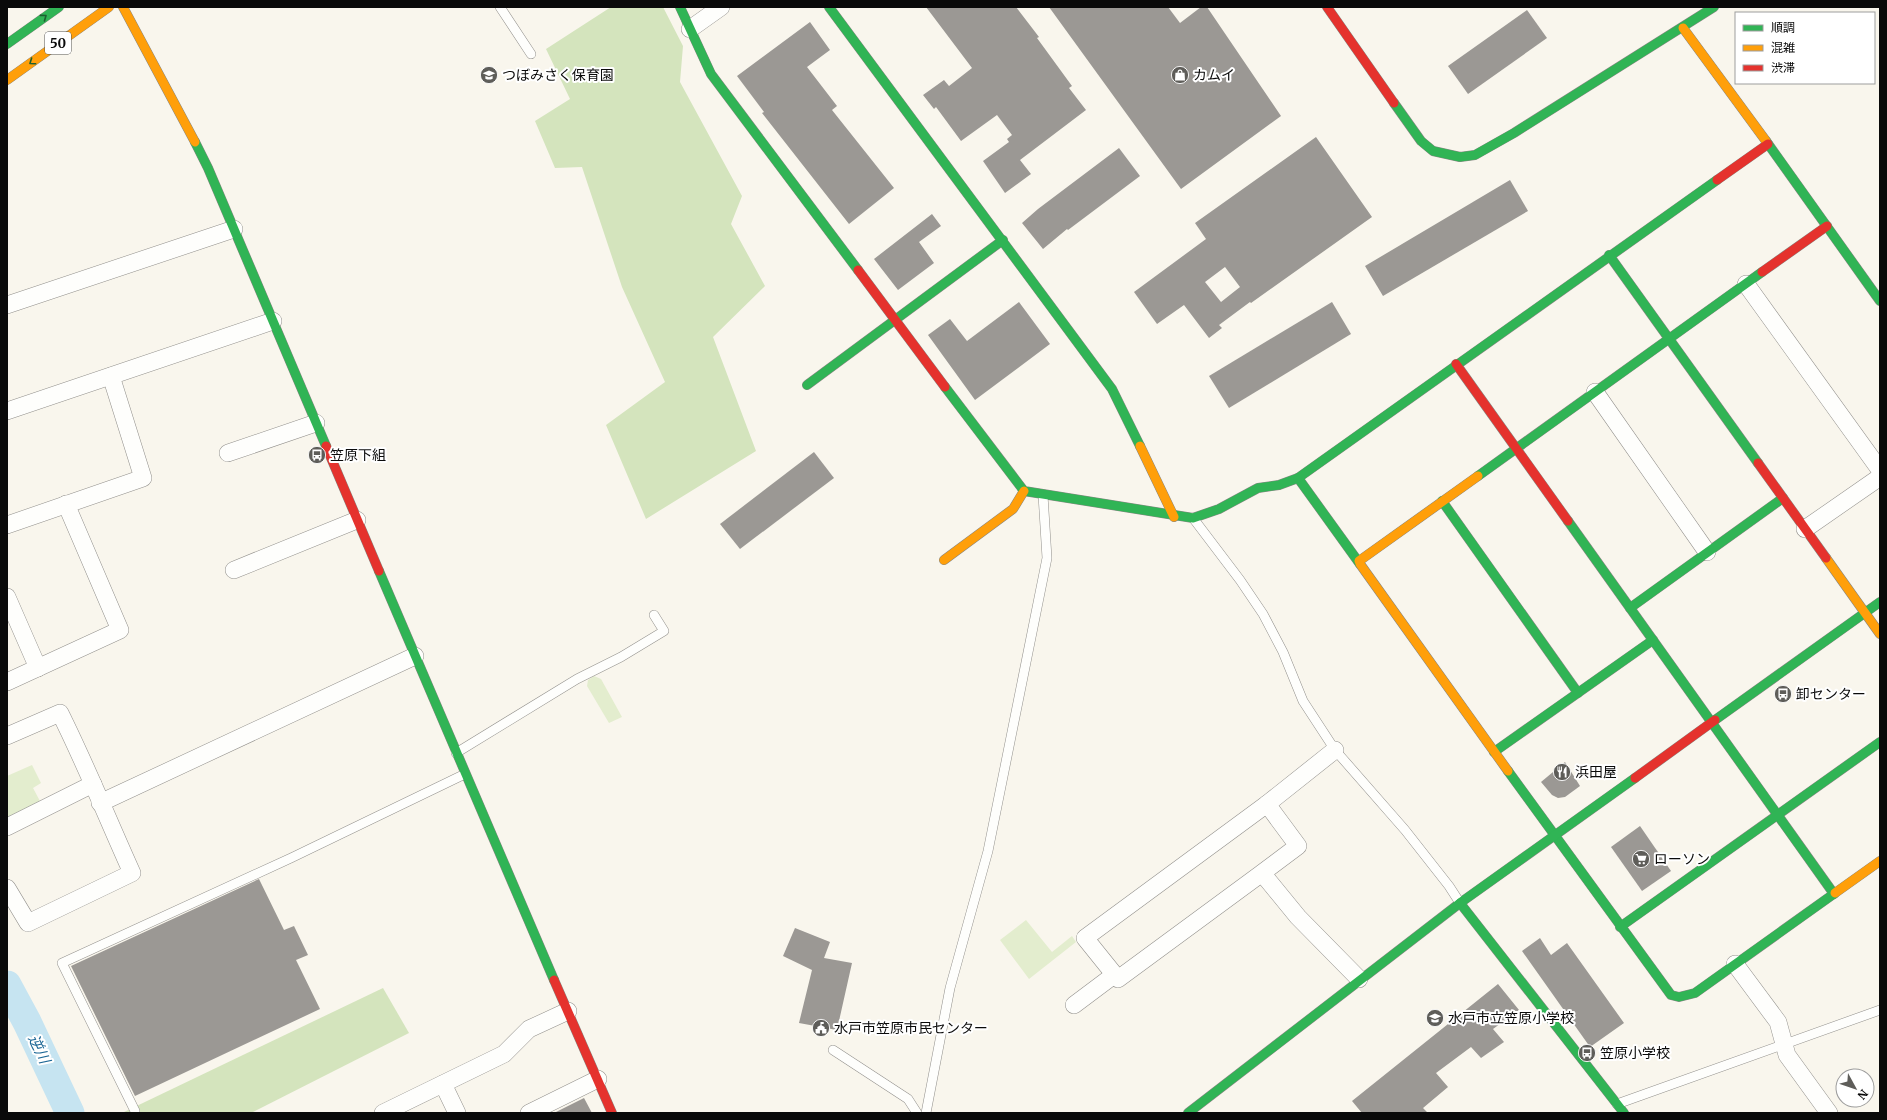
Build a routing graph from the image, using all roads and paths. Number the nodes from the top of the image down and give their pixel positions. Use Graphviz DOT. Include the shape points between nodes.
graph roads {
  1 [pos="59,7"];
  2 [pos="109,7"];
  3 [pos="123,7"];
  4 [pos="500,7"];
  5 [pos="680,7"];
  6 [pos="721,7"];
  7 [pos="829,7"];
  8 [pos="1327,7"];
  9 [pos="1714,7"];
  10 [pos="1683,28"];
  11 [pos="690,29"];
  12 [pos="7,44"];
  13 [pos="531,54"];
  14 [pos="7,80"];
  15 [pos="1768,144"];
  16 [pos="1827,226"];
  17 [pos="234,228"];
  18 [pos="1002,240"];
  19 [pos="1609,255"];
  20 [pos="1746,284"];
  21 [pos="1880,301"];
  22 [pos="7,305"];
  23 [pos="894,320"];
  24 [pos="273,321"];
  25 [pos="1669,339"];
  26 [pos="1456,364"];
  27 [pos="111,376"];
  28 [pos="807,385"];
  29 [pos="1595,392"];
  30 [pos="7,411"];
  31 [pos="316,423"];
  32 [pos="1516,448"];
  33 [pos="228,453"];
  34 [pos="1880,470"];
  35 [pos="1880,477"];
  36 [pos="1298,478"];
  37 [pos="1024,491"];
  38 [pos="1043,495"];
  39 [pos="1782,498"];
  40 [pos="1442,501"];
  41 [pos="66,504"];
  42 [pos="1174,517"];
  43 [pos="1194,518"];
  44 [pos="357,520"];
  45 [pos="7,525"];
  46 [pos="1805,529"];
  47 [pos="1707,552"];
  48 [pos="944,560"];
  49 [pos="1359,561"];
  50 [pos="234,570"];
  51 [pos="7,597"];
  52 [pos="1880,602"];
  53 [pos="1630,608"];
  54 [pos="1865,613"];
  55 [pos="654,615"];
  56 [pos="1880,634"];
  57 [pos="1653,640"];
  58 [pos="415,656"];
  59 [pos="38,668"];
  60 [pos="7,682"];
  61 [pos="1578,693"];
  62 [pos="1711,722"];
  63 [pos="7,736"];
  64 [pos="1880,742"];
  65 [pos="1335,750"];
  66 [pos="1494,752"];
  67 [pos="456,753"];
  68 [pos="465,774"];
  69 [pos="93,784"];
  70 [pos="100,803"];
  71 [pos="1267,804"];
  72 [pos="1778,816"];
  73 [pos="7,826"];
  74 [pos="1554,834"];
  75 [pos="1880,861"];
  76 [pos="1262,873"];
  77 [pos="7,888"];
  78 [pos="1834,894"];
  79 [pos="1460,903"];
  80 [pos="1620,928"];
  81 [pos="1735,964"];
  82 [pos="1114,975"];
  83 [pos="1359,979"];
  84 [pos="1074,1005"];
  85 [pos="568,1011"];
  86 [pos="1879,1013"];
  87 [pos="1785,1043"];
  88 [pos="833,1050"];
  89 [pos="598,1079"];
  90 [pos="443,1084"];
  91 [pos="1617,1104"];
  92 [pos="135,1111"];
  93 [pos="383,1113"];
  94 [pos="457,1113"];
  95 [pos="529,1113"];
  96 [pos="612,1113"];
  97 [pos="917,1113"];
  98 [pos="926,1113"];
  99 [pos="1188,1113"];
  100 [pos="1624,1113"];
  101 [pos="1829,1113"];
  12 -- 1 [label="street, 50, one-way"];
  2 -- 14 [label="street, 50, one-way"];
  3 -- 17 [label="street" via="179,109"];
  4 -- 13 [label="lane"];
  5 -- 11 [label="street"];
  6 -- 11 [label="street"];
  7 -- 18 [label="street"];
  8 -- 10 [label="street" via="1421,141 1433,151 1460,157 1475,155 1514,133"];
  9 -- 10 [label="street"];
  10 -- 15 [label="street"];
  11 -- 23 [label="street" via="711,74"];
  15 -- 16 [label="street"];
  15 -- 19 [label="street"];
  16 -- 20 [label="street"];
  16 -- 21 [label="street"];
  17 -- 22 [label="street"];
  17 -- 24 [label="street"];
  18 -- 23 [label="street"];
  18 -- 42 [label="street" via="1112,389"];
  19 -- 25 [label="street"];
  19 -- 26 [label="street"];
  20 -- 25 [label="street"];
  20 -- 34 [label="street"];
  23 -- 28 [label="street"];
  23 -- 37 [label="street"];
  24 -- 27 [label="street"];
  24 -- 31 [label="street"];
  25 -- 29 [label="street"];
  25 -- 39 [label="street"];
  26 -- 32 [label="street"];
  26 -- 36 [label="street"];
  27 -- 30 [label="street"];
  27 -- 41 [label="street" via="143,478"];
  29 -- 32 [label="street"];
  29 -- 47 [label="street"];
  31 -- 33 [label="street"];
  31 -- 44 [label="street"];
  32 -- 40 [label="street"];
  32 -- 53 [label="street"];
  35 -- 46 [label="street"];
  36 -- 43 [label="street" via="1279,485 1258,488 1205,516"];
  36 -- 49 [label="street"];
  37 -- 38 [label="street"];
  37 -- 48 [label="street" via="1013,509"];
  38 -- 42 [label="street"];
  38 -- 98 [label="lane" via="1047,558 988,851 950,988"];
  39 -- 46 [label="street"];
  39 -- 47 [label="street"];
  40 -- 49 [label="street"];
  40 -- 61 [label="street"];
  41 -- 45 [label="street"];
  41 -- 59 [label="street" via="120,630"];
  42 -- 43 [label="street"];
  43 -- 65 [label="lane" via="1263,614 1283,652 1303,701"];
  44 -- 50 [label="street"];
  44 -- 58 [label="street"];
  46 -- 54 [label="street"];
  47 -- 53 [label="street"];
  49 -- 66 [label="street"];
  51 -- 59 [label="street"];
  52 -- 54 [label="street"];
  53 -- 57 [label="street"];
  54 -- 56 [label="street"];
  54 -- 62 [label="street"];
  55 -- 67 [label="lane" via="664,631 577,679"];
  57 -- 61 [label="street"];
  57 -- 62 [label="street"];
  58 -- 67 [label="street"];
  58 -- 70 [label="street"];
  59 -- 60 [label="street"];
  61 -- 66 [label="street"];
  62 -- 72 [label="street"];
  62 -- 74 [label="street"];
  63 -- 69 [label="street" via="60,713"];
  64 -- 72 [label="street"];
  65 -- 71 [label="street"];
  65 -- 79 [label="lane" via="1405,830"];
  66 -- 74 [label="street"];
  67 -- 68 [label="street"];
  68 -- 85 [label="street"];
  68 -- 92 [label="lane" via="291,858 62,963"];
  69 -- 70 [label="street"];
  69 -- 73 [label="street"];
  70 -- 77 [label="street" via="132,873 28,923"];
  71 -- 76 [label="street" via="1298,846"];
  71 -- 82 [label="street" via="1085,938"];
  72 -- 78 [label="street"];
  72 -- 80 [label="street"];
  74 -- 79 [label="street"];
  74 -- 80 [label="street"];
  75 -- 78 [label="street"];
  76 -- 82 [label="street" via="1118,979"];
  76 -- 83 [label="street" via="1298,917"];
  78 -- 81 [label="street"];
  79 -- 83 [label="street"];
  79 -- 91 [label="street"];
  80 -- 81 [label="street" via="1671,995 1678,997 1695,993"];
  81 -- 87 [label="street" via="1778,1022"];
  82 -- 84 [label="street"];
  83 -- 99 [label="street"];
  85 -- 89 [label="street"];
  85 -- 90 [label="street" via="529,1029 504,1054"];
  86 -- 87 [label="lane"];
  87 -- 91 [label="lane"];
  87 -- 101 [label="street" via="1787,1055"];
  88 -- 97 [label="lane" via="908,1099"];
  89 -- 95 [label="street"];
  89 -- 96 [label="street"];
  90 -- 93 [label="street"];
  90 -- 94 [label="street"];
  91 -- 100 [label="street"];
}
